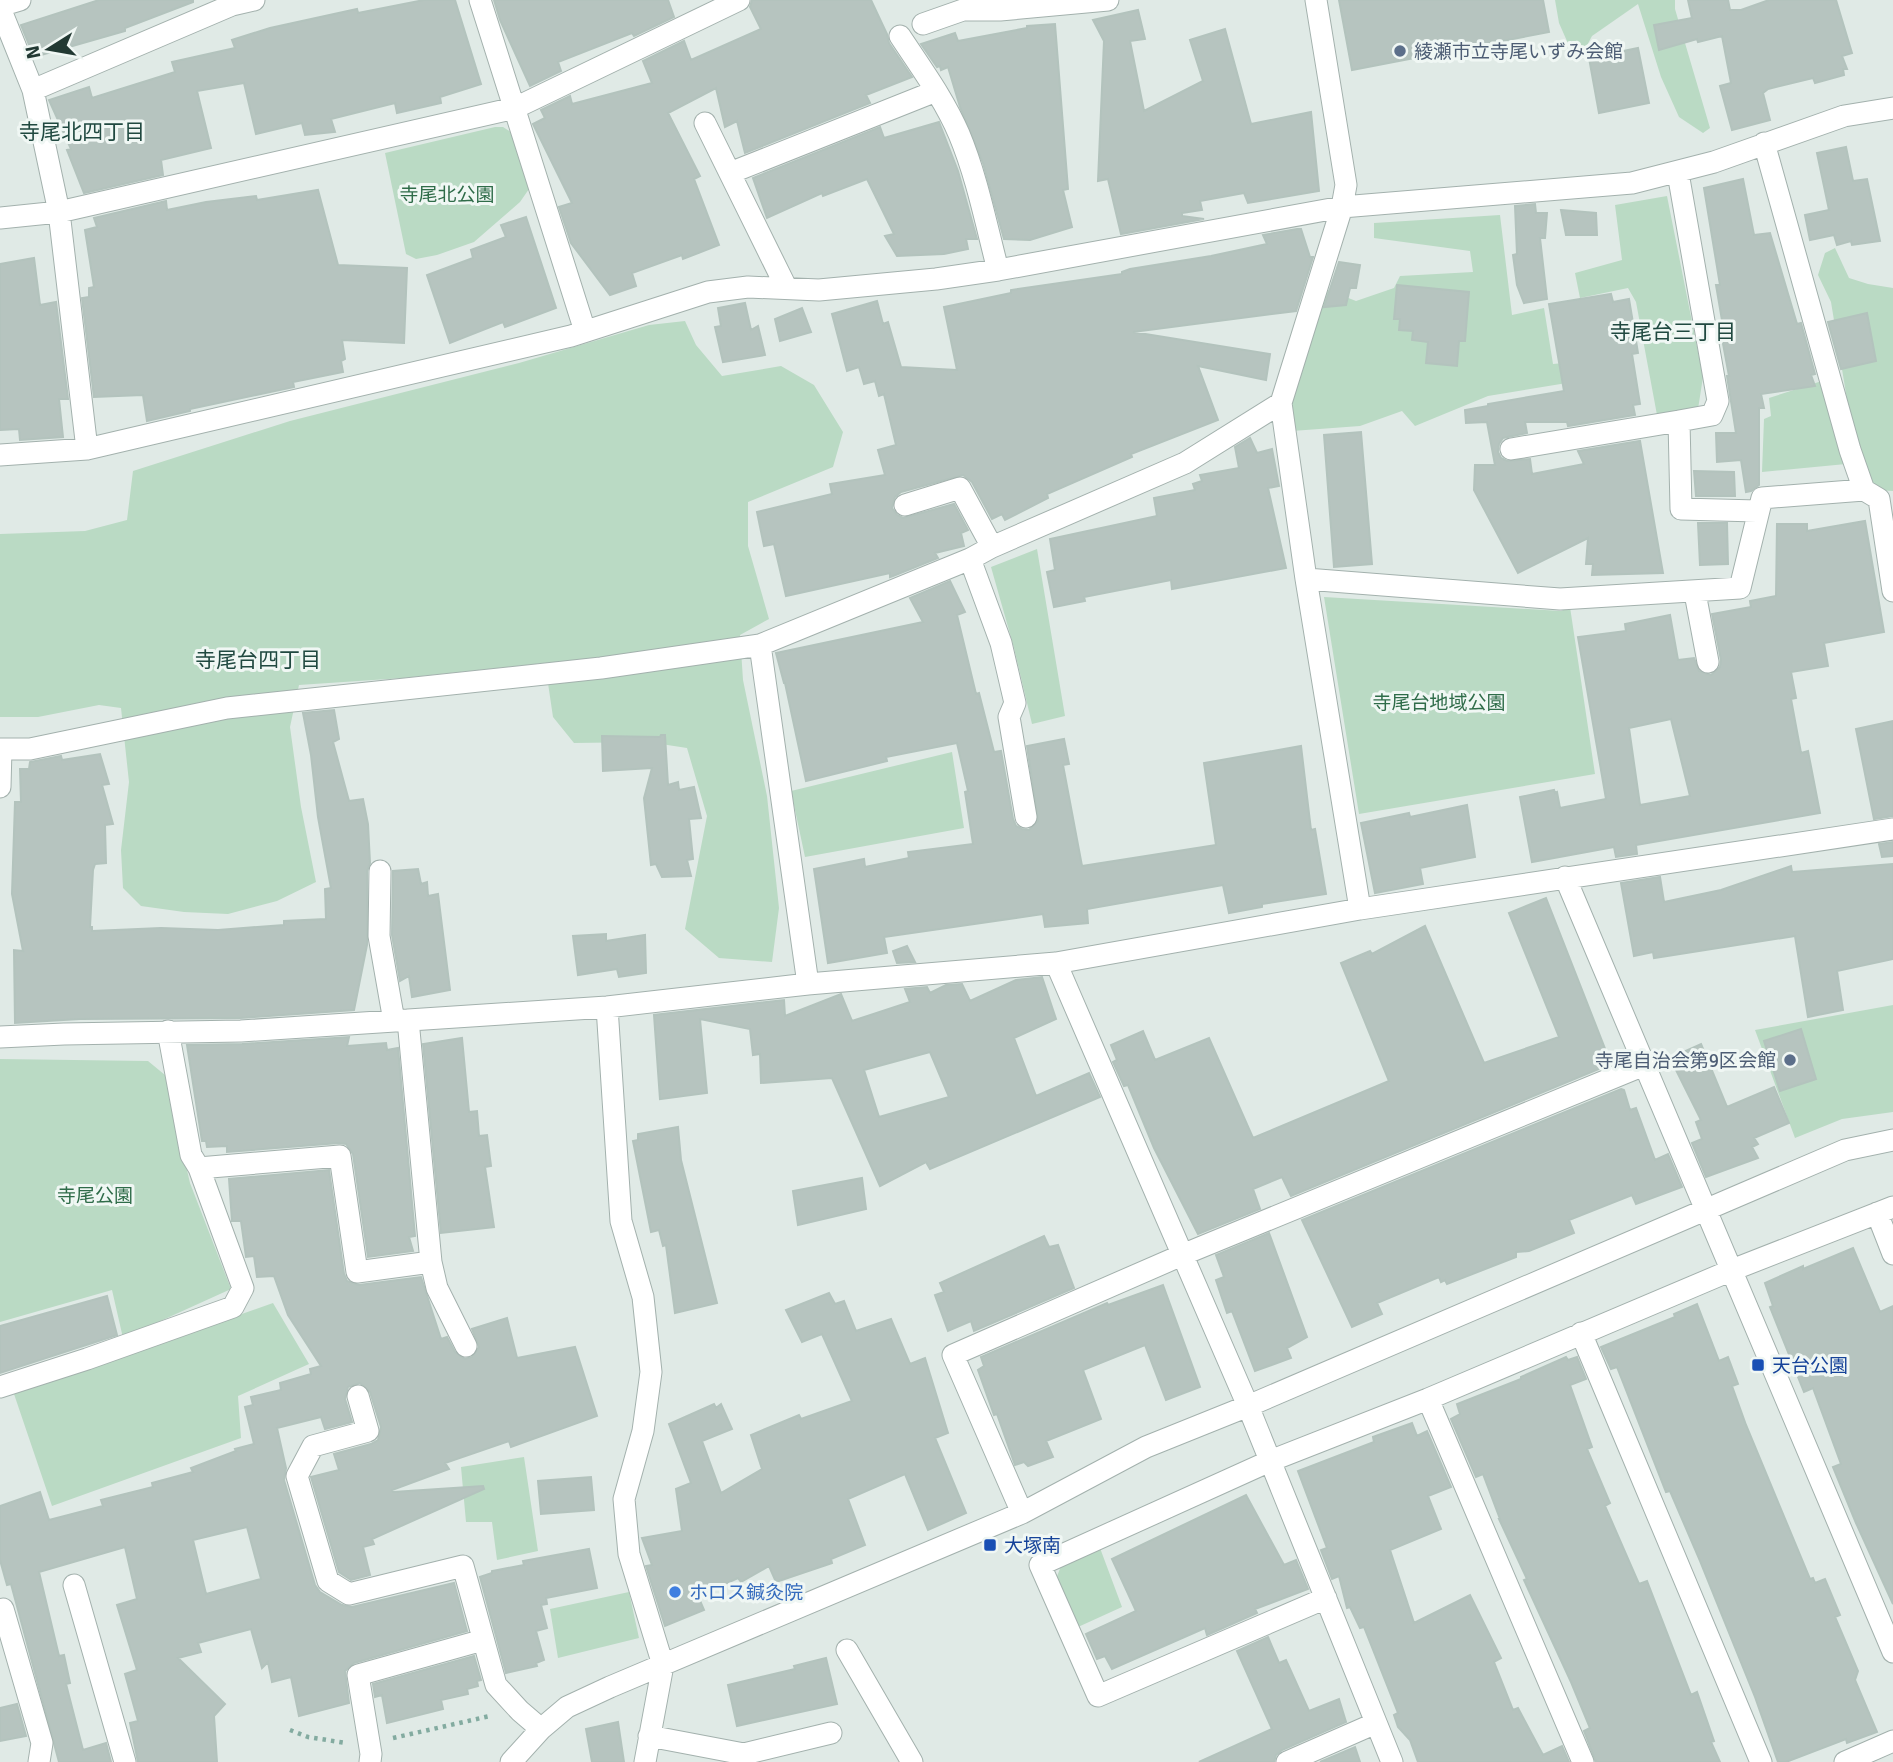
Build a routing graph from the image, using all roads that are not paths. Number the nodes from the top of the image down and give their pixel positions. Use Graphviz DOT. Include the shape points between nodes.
graph roads {
  1 [pos="20,0"];
  2 [pos="254,0"];
  3 [pos="480,0"];
  4 [pos="739,0"];
  5 [pos="1108,0"];
  6 [pos="1316,0"];
  7 [pos="961,5"];
  8 [pos="0,7"];
  9 [pos="923,24"];
  10 [pos="900,36"];
  11 [pos="33,90"];
  12 [pos="936,91"];
  13 [pos="515,108"];
  14 [pos="1893,108"];
  15 [pos="705,123"];
  16 [pos="1765,143"];
  17 [pos="730,173"];
  18 [pos="1678,173"];
  19 [pos="1342,207"];
  20 [pos="59,212"];
  21 [pos="0,218"];
  22 [pos="998,270"];
  23 [pos="786,287"];
  24 [pos="585,331"];
  25 [pos="1281,403"];
  26 [pos="1679,421"];
  27 [pos="87,449"];
  28 [pos="1511,449"];
  29 [pos="0,455"];
  30 [pos="1864,490"];
  31 [pos="905,505"];
  32 [pos="1757,512"];
  33 [pos="992,547"];
  34 [pos="970,559"];
  35 [pos="1307,579"];
  36 [pos="1893,591"];
  37 [pos="1695,593"];
  38 [pos="760,645"];
  39 [pos="1708,662"];
  40 [pos="0,749"];
  41 [pos="0,787"];
  42 [pos="1026,817"];
  43 [pos="1893,829"];
  44 [pos="380,871"];
  45 [pos="1565,877"];
  46 [pos="1360,909"];
  47 [pos="1056,963"];
  48 [pos="808,984"];
  49 [pos="607,1007"];
  50 [pos="401,1020"];
  51 [pos="168,1031"];
  52 [pos="0,1037"];
  53 [pos="1644,1065"];
  54 [pos="1893,1140"];
  55 [pos="200,1168"];
  56 [pos="1707,1210"];
  57 [pos="1885,1210"];
  58 [pos="1893,1254"];
  59 [pos="1182,1255"];
  60 [pos="431,1262"];
  61 [pos="1732,1269"];
  62 [pos="1581,1333"];
  63 [pos="466,1346"];
  64 [pos="0,1387"];
  65 [pos="358,1396"];
  66 [pos="1428,1399"];
  67 [pos="1248,1406"];
  68 [pos="1270,1461"];
  69 [pos="1022,1513"];
  70 [pos="74,1585"];
  71 [pos="1326,1598"];
  72 [pos="3,1609"];
  73 [pos="483,1640"];
  74 [pos="847,1650"];
  75 [pos="1893,1652"];
  76 [pos="663,1665"];
  77 [pos="1376,1723"];
  78 [pos="541,1728"];
  79 [pos="831,1733"];
  80 [pos="649,1736"];
  81 [pos="1893,1741"];
  82 [pos="369,1753"];
  83 [pos="39,1762"];
  84 [pos="125,1762"];
  85 [pos="511,1762"];
  86 [pos="645,1762"];
  87 [pos="912,1762"];
  88 [pos="1287,1762"];
  89 [pos="1392,1762"];
  90 [pos="1583,1762"];
  91 [pos="1761,1762"];
  92 [pos="1845,1762"];
  1 -- 8 [label="street"];
  2 -- 11 [label="street" via="232,5"];
  3 -- 13 [label="street"];
  4 -- 13 [label="street"];
  5 -- 7 [label="street" via="1000,10"];
  6 -- 19 [label="street" via="1346,186"];
  7 -- 9 [label="street"];
  8 -- 11 [label="street"];
  10 -- 12 [label="street"];
  11 -- 20 [label="street"];
  12 -- 17 [label="street"];
  12 -- 22 [label="street" via="974,172"];
  13 -- 20 [label="street"];
  13 -- 24 [label="street"];
  14 -- 16 [label="street" via="1844,116"];
  15 -- 17 [label="street"];
  16 -- 18 [label="street"];
  16 -- 30 [label="street"];
  17 -- 23 [label="street"];
  18 -- 19 [label="street" via="1632,183"];
  18 -- 26 [label="street" via="1718,401 1712,415"];
  19 -- 22 [label="street"];
  19 -- 25 [label="street"];
  20 -- 21 [label="street"];
  20 -- 27 [label="street"];
  22 -- 23 [label="street" via="837,289"];
  23 -- 24 [label="street" via="708,292"];
  24 -- 27 [label="street"];
  25 -- 33 [label="street" via="1185,463"];
  25 -- 35 [label="street"];
  26 -- 28 [label="street"];
  26 -- 32 [label="street" via="1681,509"];
  27 -- 29 [label="street"];
  30 -- 32 [label="street" via="1762,498"];
  30 -- 36 [label="street" via="1879,499"];
  31 -- 33 [label="street" via="960,488"];
  32 -- 37 [label="street" via="1741,589"];
  33 -- 34 [label="street"];
  34 -- 38 [label="street"];
  34 -- 42 [label="street" via="1001,643 1015,704 1009,717"];
  35 -- 37 [label="street" via="1560,599"];
  35 -- 46 [label="street"];
  37 -- 39 [label="street"];
  38 -- 40 [label="street" via="601,668 227,708 30,749"];
  38 -- 48 [label="street"];
  40 -- 41 [label="street"];
  43 -- 45 [label="street"];
  44 -- 50 [label="street" via="379,936"];
  45 -- 46 [label="street"];
  45 -- 53 [label="street"];
  46 -- 47 [label="street"];
  47 -- 48 [label="street"];
  47 -- 59 [label="street"];
  48 -- 49 [label="street"];
  49 -- 50 [label="street"];
  49 -- 76 [label="street" via="621,1221 643,1297 651,1372 643,1431 624,1499 629,1554"];
  50 -- 51 [label="street"];
  50 -- 60 [label="street"];
  51 -- 52 [label="street"];
  51 -- 55 [label="street" via="191,1155"];
  53 -- 56 [label="street"];
  53 -- 59 [label="street"];
  54 -- 56 [label="street" via="1845,1150"];
  55 -- 60 [label="street" via="340,1156 357,1272"];
  55 -- 64 [label="street" via="243,1288 233,1307"];
  56 -- 61 [label="street"];
  56 -- 67 [label="street"];
  57 -- 58 [label="street"];
  57 -- 61 [label="street"];
  59 -- 67 [label="street"];
  59 -- 69 [label="street" via="953,1355"];
  60 -- 63 [label="street" via="437,1288"];
  61 -- 62 [label="street"];
  61 -- 75 [label="street"];
  62 -- 66 [label="street"];
  62 -- 91 [label="street"];
  65 -- 73 [label="street" via="368,1431 313,1446 297,1476 328,1581 349,1594 463,1566"];
  66 -- 68 [label="street"];
  66 -- 90 [label="street"];
  67 -- 68 [label="street"];
  67 -- 69 [label="street" via="1146,1447"];
  68 -- 71 [label="street"];
  68 -- 71 [label="street" via="1040,1565 1098,1696"];
  69 -- 76 [label="street"];
  70 -- 84 [label="street"];
  71 -- 77 [label="street"];
  72 -- 83 [label="street" via="42,1743"];
  73 -- 78 [label="street" via="496,1685"];
  73 -- 82 [label="street" via="358,1675"];
  74 -- 87 [label="street"];
  76 -- 78 [label="street" via="568,1707"];
  76 -- 80 [label="street"];
  77 -- 88 [label="street"];
  77 -- 89 [label="street"];
  78 -- 85 [label="street"];
  79 -- 80 [label="street" via="744,1754"];
  80 -- 86 [label="street"];
  81 -- 92 [label="street"];
}
